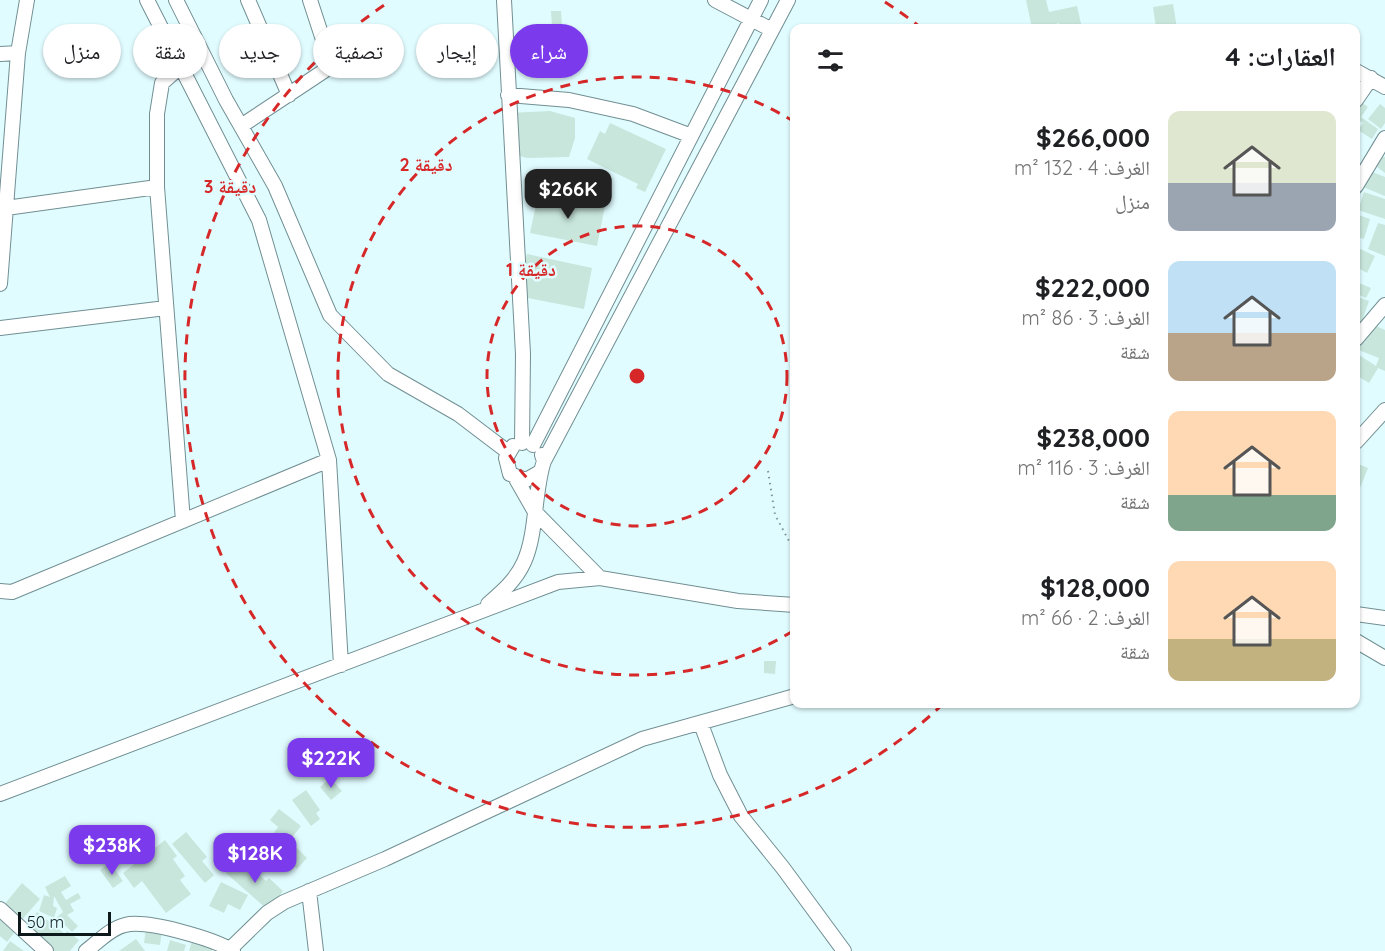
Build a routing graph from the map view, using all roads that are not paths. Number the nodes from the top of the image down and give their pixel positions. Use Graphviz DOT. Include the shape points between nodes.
graph roads {
  1 [pos="27,0"];
  2 [pos="147,0"];
  3 [pos="176,0"];
  4 [pos="248,0"];
  5 [pos="310,0"];
  6 [pos="504,0"];
  7 [pos="715,0"];
  8 [pos="761,0"];
  9 [pos="788,0"];
  10 [pos="751,19"];
  11 [pos="159,24"];
  12 [pos="772,30"];
  13 [pos="18,53"];
  14 [pos="0,54"];
  15 [pos="1360,73"];
  16 [pos="168,78"];
  17 [pos="186,78"];
  18 [pos="1371,78"];
  19 [pos="1385,87"];
  20 [pos="1360,94"];
  21 [pos="289,95"];
  22 [pos="508,95"];
  23 [pos="241,126"];
  24 [pos="689,135"];
  25 [pos="1385,138"];
  26 [pos="1360,179"];
  27 [pos="157,187"];
  28 [pos="6,208"];
  29 [pos="0,284"];
  30 [pos="1385,305"];
  31 [pos="166,308"];
  32 [pos="0,328"];
  33 [pos="1360,334"];
  34 [pos="1385,410"];
  35 [pos="1360,438"];
  36 [pos="527,444"];
  37 [pos="508,452"];
  38 [pos="329,460"];
  39 [pos="542,466"];
  40 [pos="515,477"];
  41 [pos="535,512"];
  42 [pos="183,521"];
  43 [pos="600,578"];
  44 [pos="0,591"];
  45 [pos="790,605"];
  46 [pos="482,610"];
  47 [pos="1360,615"];
  48 [pos="1385,618"];
  49 [pos="1360,643"];
  50 [pos="1385,658"];
  51 [pos="341,665"];
  52 [pos="790,697"];
  53 [pos="701,724"];
  54 [pos="0,794"];
  55 [pos="309,891"];
  56 [pos="0,909"];
  57 [pos="230,950"];
  58 [pos="46,951"];
  59 [pos="87,951"];
  60 [pos="316,951"];
  61 [pos="844,951"];
  1 -- 13 [label="street"];
  2 -- 11 [label="street"];
  3 -- 23 [label="street"];
  4 -- 21 [label="street"];
  5 -- 21 [label="street" via="328,55 324,71"];
  6 -- 22 [label="street"];
  7 -- 10 [label="street"];
  8 -- 10 [label="street"];
  9 -- 12 [label="street"];
  10 -- 12 [label="street"];
  10 -- 24 [label="street"];
  12 -- 39 [label="street"];
  13 -- 14 [label="street"];
  13 -- 28 [label="street"];
  15 -- 18 [label="street"];
  16 -- 27 [label="street" via="162,83 157,114"];
  17 -- 38 [label="street" via="259,220"];
  18 -- 19 [label="street"];
  18 -- 20 [label="street"];
  21 -- 23 [label="street"];
  22 -- 24 [label="street" via="569,100 633,114"];
  22 -- 36 [label="street"];
  23 -- 37 [label="street" via="275,186 330,315 388,374 459,414"];
  24 -- 36 [label="street"];
  25 -- 26 [label="street"];
  27 -- 28 [label="street"];
  27 -- 31 [label="street"];
  28 -- 29 [label="street"];
  30 -- 33 [label="street"];
  31 -- 32 [label="street"];
  31 -- 42 [label="street"];
  34 -- 35 [label="street"];
  36 -- 37 [label="street"];
  36 -- 39 [label="street"];
  37 -- 40 [label="street" via="507,469"];
  38 -- 42 [label="street"];
  38 -- 51 [label="street"];
  39 -- 40 [label="street" via="531,479"];
  39 -- 41 [label="street"];
  40 -- 41 [label="street"];
  41 -- 43 [label="street"];
  41 -- 46 [label="street" via="525,561 511,583"];
  42 -- 44 [label="street" via="12,592"];
  43 -- 45 [label="street" via="738,602"];
  43 -- 46 [label="street" via="558,582"];
  46 -- 51 [label="street"];
  47 -- 48 [label="street"];
  49 -- 50 [label="street"];
  51 -- 54 [label="street"];
  52 -- 53 [label="street"];
  53 -- 55 [label="street" via="642,739"];
  53 -- 61 [label="street" via="741,816"];
  55 -- 57 [label="street" via="267,913"];
  55 -- 60 [label="street"];
  56 -- 58 [label="street"];
  57 -- 59 [label="street" via="153,924 137,923 115,928"];
}
